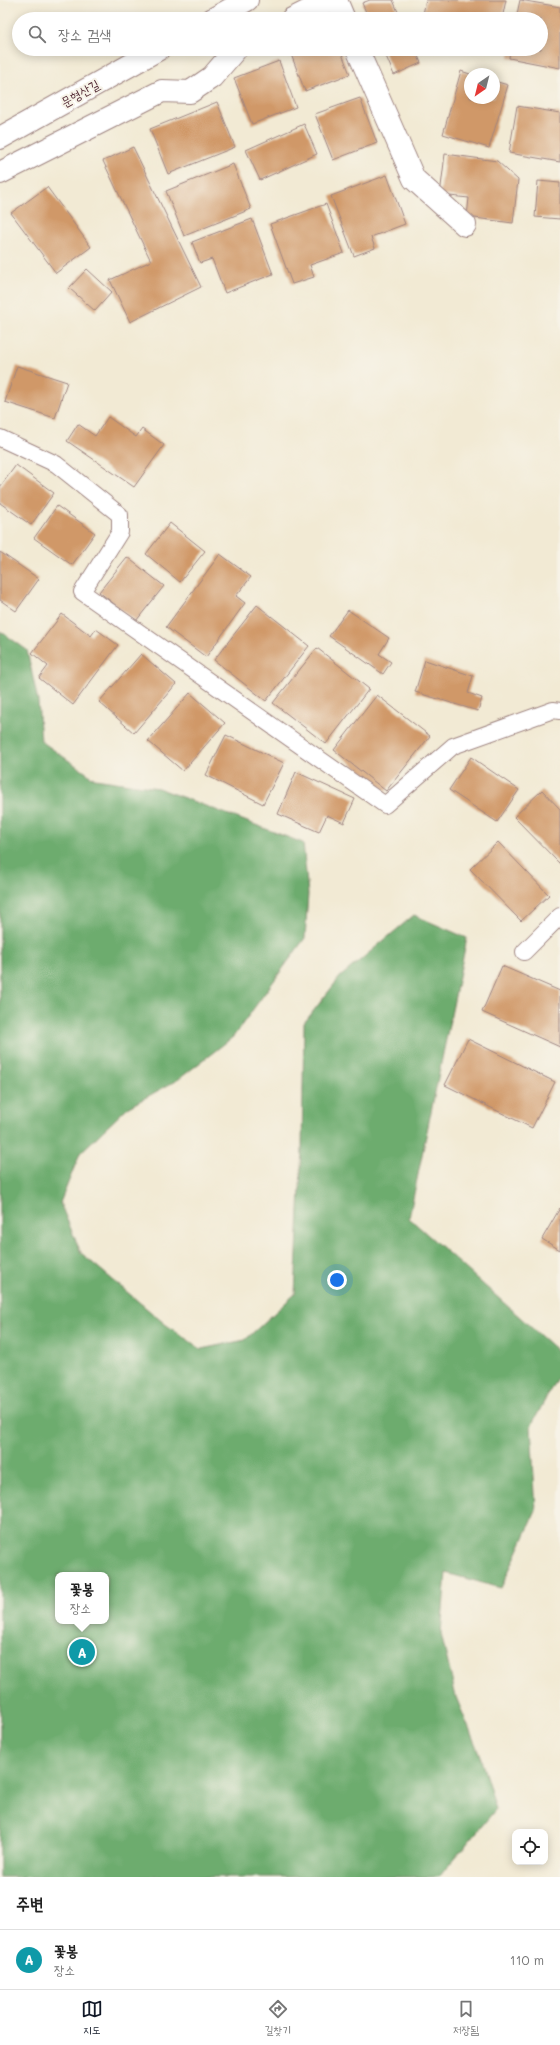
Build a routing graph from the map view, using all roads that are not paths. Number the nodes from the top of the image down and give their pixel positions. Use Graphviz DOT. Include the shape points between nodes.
graph roads {
  1 [pos="247,0"];
  2 [pos="330,0"];
  3 [pos="336,0"];
  4 [pos="226,12"];
  5 [pos="306,12"];
  6 [pos="341,12"];
  7 [pos="146,56"];
  8 [pos="230,56"];
  9 [pos="360,56"];
  10 [pos="0,138"];
  11 [pos="0,173"];
  12 [pos="465,225"];
  13 [pos="0,438"];
  14 [pos="560,710"];
  15 [pos="560,916"];
  16 [pos="524,952"];
  1 -- 4 [label="street"];
  2 -- 5 [label="street"];
  3 -- 6 [label="street"];
  7 -- 10 [label="street, 문형산길"];
  8 -- 11 [label="street" via="212,78 190,92 162,91"];
  9 -- 12 [label="street" via="414,179"];
  13 -- 14 [label="lane" via="56,464 120,515 120,532 82,592 385,805 453,746 553,710"];
  15 -- 16 [label="lane"];
}
